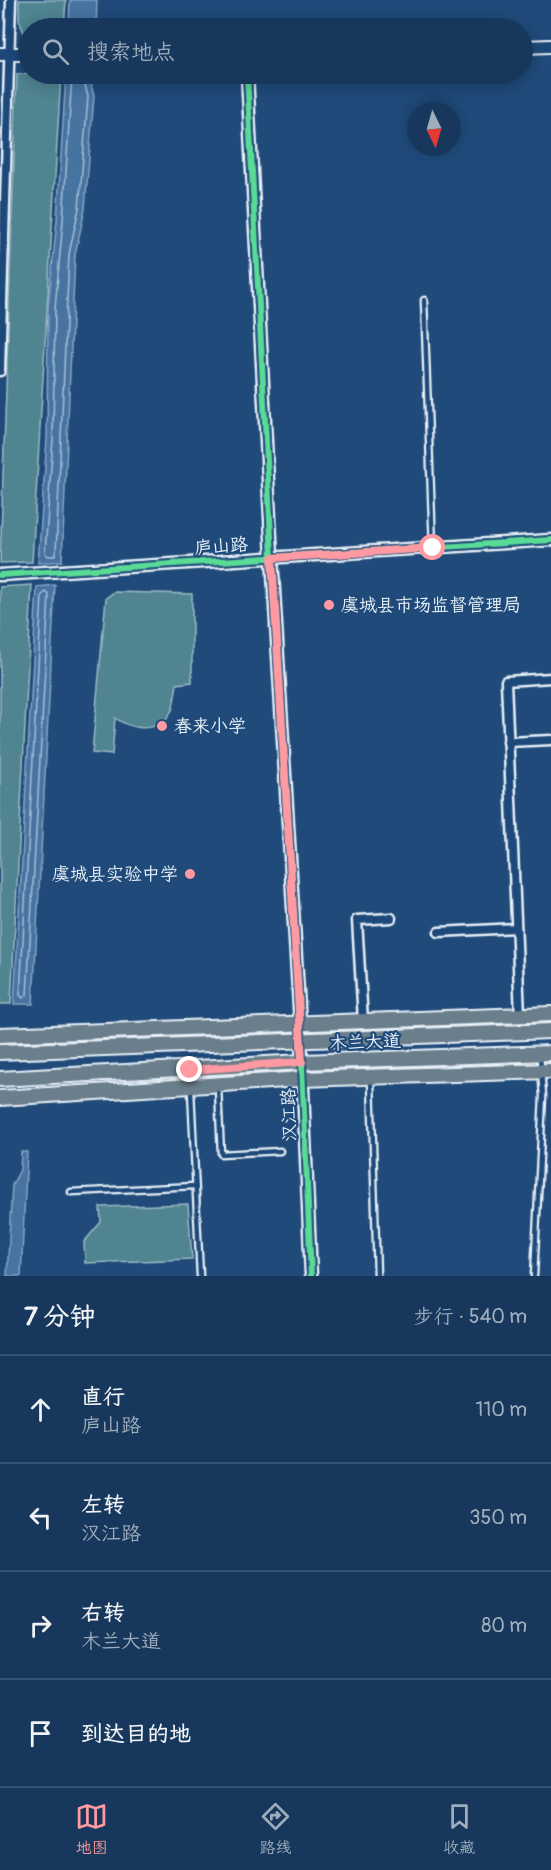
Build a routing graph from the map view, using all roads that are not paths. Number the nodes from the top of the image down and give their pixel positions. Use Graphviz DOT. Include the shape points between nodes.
graph roads {
  1 [pos="11,0"];
  2 [pos="551,46"];
  3 [pos="533,47"];
  4 [pos="5,54"];
  5 [pos="248,84"];
  6 [pos="2,248"];
  7 [pos="424,300"];
  8 [pos="0,371"];
  9 [pos="551,540"];
  10 [pos="433,548"];
  11 [pos="272,558"];
  12 [pos="0,575"];
  13 [pos="551,678"];
  14 [pos="551,740"];
  15 [pos="508,742"];
  16 [pos="391,918"];
  17 [pos="516,928"];
  18 [pos="438,932"];
  19 [pos="551,1014"];
  20 [pos="520,1015"];
  21 [pos="363,1021"];
  22 [pos="299,1023"];
  23 [pos="551,1031"];
  24 [pos="0,1035"];
  25 [pos="300,1041"];
  26 [pos="0,1052"];
  27 [pos="546,1054"];
  28 [pos="302,1062"];
  29 [pos="190,1070"];
  30 [pos="546,1072"];
  31 [pos="371,1077"];
  32 [pos="0,1079"];
  33 [pos="302,1079"];
  34 [pos="218,1085"];
  35 [pos="191,1087"];
  36 [pos="0,1098"];
  37 [pos="280,1151"];
  38 [pos="195,1186"];
  39 [pos="71,1192"];
  40 [pos="200,1276"];
  41 [pos="311,1276"];
  42 [pos="377,1276"];
  43 [pos="534,1276"];
  1 -- 4 [label="street"];
  2 -- 3 [label="main road"];
  4 -- 6 [label="street"];
  5 -- 11 [label="street, 汉江路"];
  6 -- 8 [label="street"];
  7 -- 10 [label="lane"];
  9 -- 10 [label="street, 庐山路"];
  10 -- 11 [label="street, 庐山路"];
  11 -- 12 [label="street, 庐山路"];
  11 -- 22 [label="street, 汉江路"];
  13 -- 15 [label="street" via="506,681"];
  14 -- 15 [label="street"];
  15 -- 17 [label="street"];
  16 -- 21 [label="street" via="357,920"];
  17 -- 18 [label="street"];
  17 -- 20 [label="street"];
  19 -- 20 [label="main road"];
  20 -- 21 [label="main road"];
  21 -- 22 [label="main road"];
  22 -- 24 [label="main road"];
  22 -- 25 [label="street, 汉江路"];
  23 -- 25 [label="main road, 木兰大道"];
  25 -- 26 [label="main road, 木兰大道"];
  25 -- 28 [label="street, 汉江路"];
  27 -- 28 [label="main road, 木兰大道"];
  27 -- 30 [label="lane"];
  28 -- 29 [label="main road, 木兰大道"];
  28 -- 33 [label="street, 汉江路"];
  29 -- 32 [label="main road, 木兰大道"];
  29 -- 35 [label="lane"];
  30 -- 31 [label="main road"];
  30 -- 43 [label="lane"];
  31 -- 33 [label="main road"];
  31 -- 42 [label="lane"];
  33 -- 34 [label="main road"];
  33 -- 41 [label="street, 汉江路"];
  34 -- 35 [label="main road"];
  34 -- 37 [label="lane" via="221,1154"];
  35 -- 36 [label="main road"];
  35 -- 38 [label="lane"];
  38 -- 39 [label="lane"];
  38 -- 40 [label="lane"];
}
